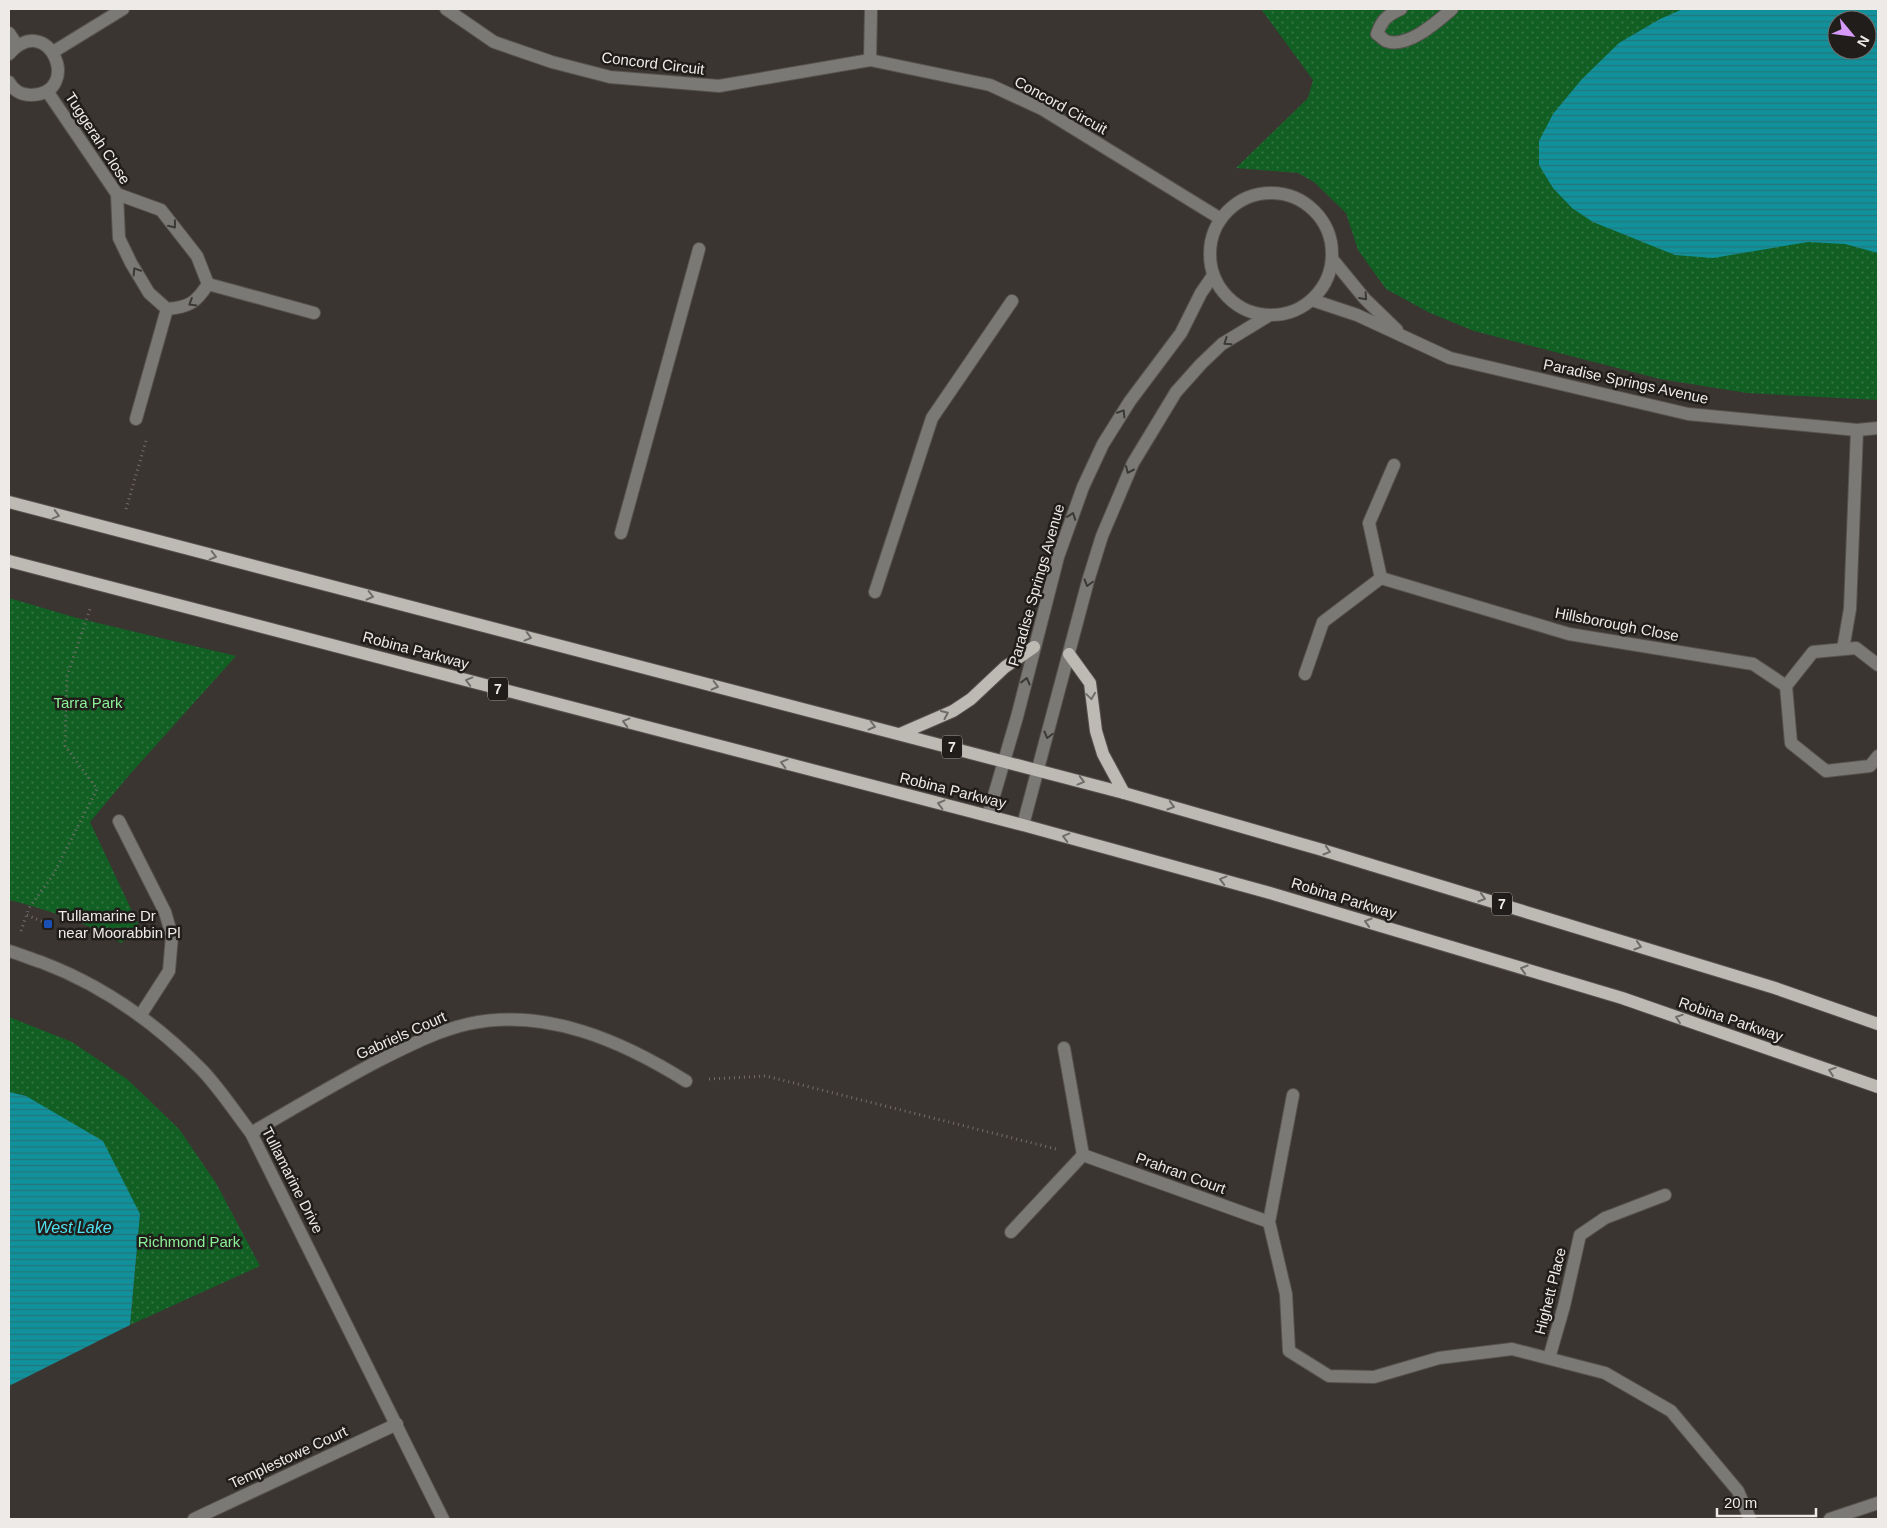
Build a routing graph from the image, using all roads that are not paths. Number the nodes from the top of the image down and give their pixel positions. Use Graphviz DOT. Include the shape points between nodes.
graph roads {
  1 [pos="123,9"];
  2 [pos="446,9"];
  3 [pos="871,9"];
  4 [pos="1401,9"];
  5 [pos="1452,9"];
  6 [pos="9,33"];
  7 [pos="13,50"];
  8 [pos="53,52"];
  9 [pos="870,60"];
  10 [pos="9,85"];
  11 [pos="47,91"];
  12 [pos="117,194"];
  13 [pos="1220,219"];
  14 [pos="699,249"];
  15 [pos="1333,260"];
  16 [pos="1212,277"];
  17 [pos="208,284"];
  18 [pos="1312,300"];
  19 [pos="1012,301"];
  20 [pos="167,309"];
  21 [pos="314,313"];
  22 [pos="1268,316"];
  23 [pos="1403,336"];
  24 [pos="136,419"];
  25 [pos="1878,428"];
  26 [pos="1857,430"];
  27 [pos="1394,465"];
  28 [pos="9,502"];
  29 [pos="621,533"];
  30 [pos="9,561"];
  31 [pos="1381,578"];
  32 [pos="875,592"];
  33 [pos="1034,647"];
  34 [pos="1843,649"];
  35 [pos="1069,654"];
  36 [pos="1878,665"];
  37 [pos="1305,674"];
  38 [pos="1786,686"];
  39 [pos="900,734"];
  40 [pos="1878,756"];
  41 [pos="1004,762"];
  42 [pos="1038,770"];
  43 [pos="1124,793"];
  44 [pos="988,816"];
  45 [pos="119,821"];
  46 [pos="1023,825"];
  47 [pos="12,952"];
  48 [pos="140,1016"];
  49 [pos="1878,1024"];
  50 [pos="1064,1048"];
  51 [pos="686,1081"];
  52 [pos="1878,1087"];
  53 [pos="1294,1095"];
  54 [pos="251,1133"];
  55 [pos="1083,1156"];
  56 [pos="1665,1195"];
  57 [pos="1269,1222"];
  58 [pos="1011,1232"];
  59 [pos="1549,1358"];
  60 [pos="397,1424"];
  61 [pos="1878,1503"];
  62 [pos="194,1519"];
  63 [pos="443,1519"];
  64 [pos="1750,1519"];
  65 [pos="1830,1519"];
  1 -- 8 [label="street"];
  2 -- 9 [label="street, Concord Circuit" via="494,42 552,62 610,76 719,86"];
  3 -- 9 [label="street"];
  4 -- 5 [label="street" via="1386,17 1380,25 1377,34 1385,40 1406,40 1427,29"];
  6 -- 7 [label="street"];
  7 -- 8 [label="street" via="27,42 37,42"];
  8 -- 11 [label="street" via="58,62 58,73"];
  9 -- 13 [label="street, Concord Circuit" via="990,85 1042,109"];
  10 -- 11 [label="street" via="27,95"];
  11 -- 12 [label="street, Tuggerah Close"];
  12 -- 17 [label="street, one-way" via="161,210 197,256"];
  20 -- 12 [label="street, Tuggerah Close, one-way" via="149,293 119,238"];
  13 -- 15 [label="street" via="1245,198 1277,192 1293,196 1307,203 1328,228"];
  13 -- 16 [label="street" via="1210,249"];
  14 -- 29 [label="street"];
  15 -- 18 [label="street" via="1329,275"];
  15 -- 23 [label="street, Paradise Springs Avenue, one-way" via="1365,299"];
  16 -- 22 [label="street" via="1237,305"];
  33 -- 16 [label="street, Paradise Springs Avenue, one-way" via="1060,549 1095,461 1130,401 1181,333"];
  17 -- 20 [label="street, one-way" via="200,298 185,307"];
  17 -- 21 [label="street"];
  18 -- 22 [label="street" via="1292,312"];
  18 -- 23 [label="street, Paradise Springs Avenue"];
  19 -- 32 [label="street" via="932,418"];
  20 -- 24 [label="street"];
  22 -- 35 [label="street, one-way" via="1222,344 1201,364 1176,392 1133,462 1102,536"];
  23 -- 26 [label="street, Paradise Springs Avenue" via="1450,358 1688,414"];
  25 -- 26 [label="street, Paradise Springs Avenue"];
  26 -- 34 [label="street" via="1850,609"];
  27 -- 31 [label="street" via="1369,523"];
  28 -- 39 [label="main road, 7, one-way"];
  44 -- 30 [label="main road, Robina Parkway / 7, one-way"];
  31 -- 37 [label="street" via="1323,622"];
  31 -- 38 [label="street, Hillsborough Close" via="1569,634 1753,664"];
  39 -- 33 [label="main road, one-way" via="971,699 1005,667"];
  41 -- 33 [label="street, Paradise Springs Avenue, one-way"];
  34 -- 36 [label="street" via="1856,648"];
  34 -- 38 [label="street" via="1812,652"];
  35 -- 42 [label="street, one-way"];
  35 -- 43 [label="main road, one-way" via="1090,683 1096,731 1103,754"];
  38 -- 40 [label="street" via="1791,743 1826,771 1870,766"];
  39 -- 41 [label="main road, 7"];
  41 -- 42 [label="main road, 7"];
  41 -- 44 [label="street, Paradise Springs Avenue"];
  42 -- 43 [label="main road, 7, one-way"];
  42 -- 46 [label="street"];
  43 -- 49 [label="main road, 7, one-way" via="1319,848 1775,988"];
  44 -- 46 [label="main road, Robina Parkway / 7"];
  45 -- 48 [label="street" via="165,912 172,936 169,971"];
  52 -- 46 [label="main road, Robina Parkway / 7, one-way" via="1622,998 1279,896"];
  47 -- 48 [label="street, Tullamarine Drive" via="68,972"];
  48 -- 54 [label="street, Tullamarine Drive" via="202,1071"];
  50 -- 55 [label="street"];
  51 -- 54 [label="street, Gabriels Court" via="626,1047 569,1027 542,1022 493,1020 467,1024 404,1048 333,1084"];
  53 -- 57 [label="street"];
  54 -- 60 [label="street, Tullamarine Drive"];
  55 -- 57 [label="street, Prahran Court"];
  55 -- 58 [label="street"];
  56 -- 59 [label="street, Highett Place" via="1605,1218 1580,1235"];
  57 -- 59 [label="street" via="1286,1294 1289,1351 1330,1376 1374,1377 1439,1358 1512,1349"];
  59 -- 64 [label="street" via="1605,1373 1671,1411 1738,1491"];
  60 -- 62 [label="street, Templestowe Court"];
  60 -- 63 [label="street, Tullamarine Drive"];
  61 -- 65 [label="street"];
}
